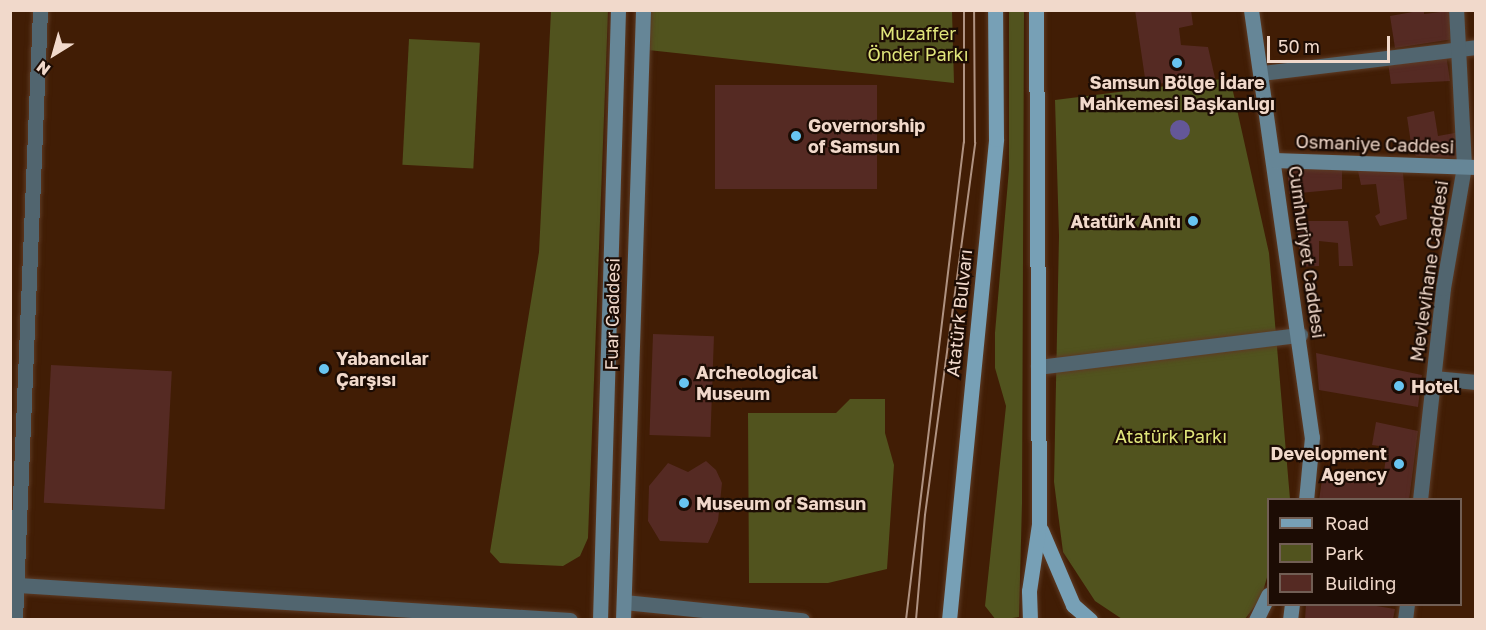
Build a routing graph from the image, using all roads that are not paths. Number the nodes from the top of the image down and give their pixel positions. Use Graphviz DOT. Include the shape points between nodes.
graph roads {
  1 [pos="40,10"];
  2 [pos="618,10"];
  3 [pos="643,10"];
  4 [pos="995,10"];
  5 [pos="1036,10"];
  6 [pos="1251,10"];
  7 [pos="1456,10"];
  8 [pos="1468,48"];
  9 [pos="1262,73"];
  10 [pos="1274,160"];
  11 [pos="1470,167"];
  12 [pos="1300,335"];
  13 [pos="1038,367"];
  14 [pos="1434,378"];
  15 [pos="1476,382"];
  16 [pos="1306,498"];
  17 [pos="1420,498"];
  18 [pos="1039,524"];
  19 [pos="18,585"];
  20 [pos="1267,599"];
  21 [pos="624,602"];
  22 [pos="15,620"];
  23 [pos="570,620"];
  24 [pos="600,620"];
  25 [pos="623,620"];
  26 [pos="802,620"];
  27 [pos="949,620"];
  28 [pos="1030,620"];
  29 [pos="1090,620"];
  30 [pos="1256,620"];
  1 -- 19 [label="street"];
  2 -- 24 [label="main road, Fuar Caddesi"];
  3 -- 21 [label="main road, Fuar Caddesi"];
  4 -- 27 [label="main road, Atatürk Bulvarı" via="996,140"];
  5 -- 13 [label="main road"];
  6 -- 9 [label="main road, Cumhuriyet Caddesi"];
  7 -- 8 [label="street, Mevlevihane Caddesi"];
  8 -- 9 [label="street"];
  8 -- 11 [label="street, Mevlevihane Caddesi"];
  9 -- 10 [label="main road, Cumhuriyet Caddesi"];
  10 -- 11 [label="main road, Osmaniye Caddesi"];
  10 -- 12 [label="main road, Cumhuriyet Caddesi"];
  11 -- 14 [label="street, Mevlevihane Caddesi" via="1443,288"];
  12 -- 13 [label="street"];
  12 -- 16 [label="main road, Cumhuriyet Caddesi" via="1312,437"];
  13 -- 18 [label="main road"];
  14 -- 15 [label="street"];
  14 -- 17 [label="street, Mevlevihane Caddesi"];
  18 -- 28 [label="main road" via="1029,591"];
  18 -- 29 [label="main road" via="1072,605"];
  19 -- 22 [label="street"];
  19 -- 23 [label="street"];
  20 -- 30 [label="main road"];
  21 -- 25 [label="main road, Fuar Caddesi"];
  21 -- 26 [label="street"];
}
